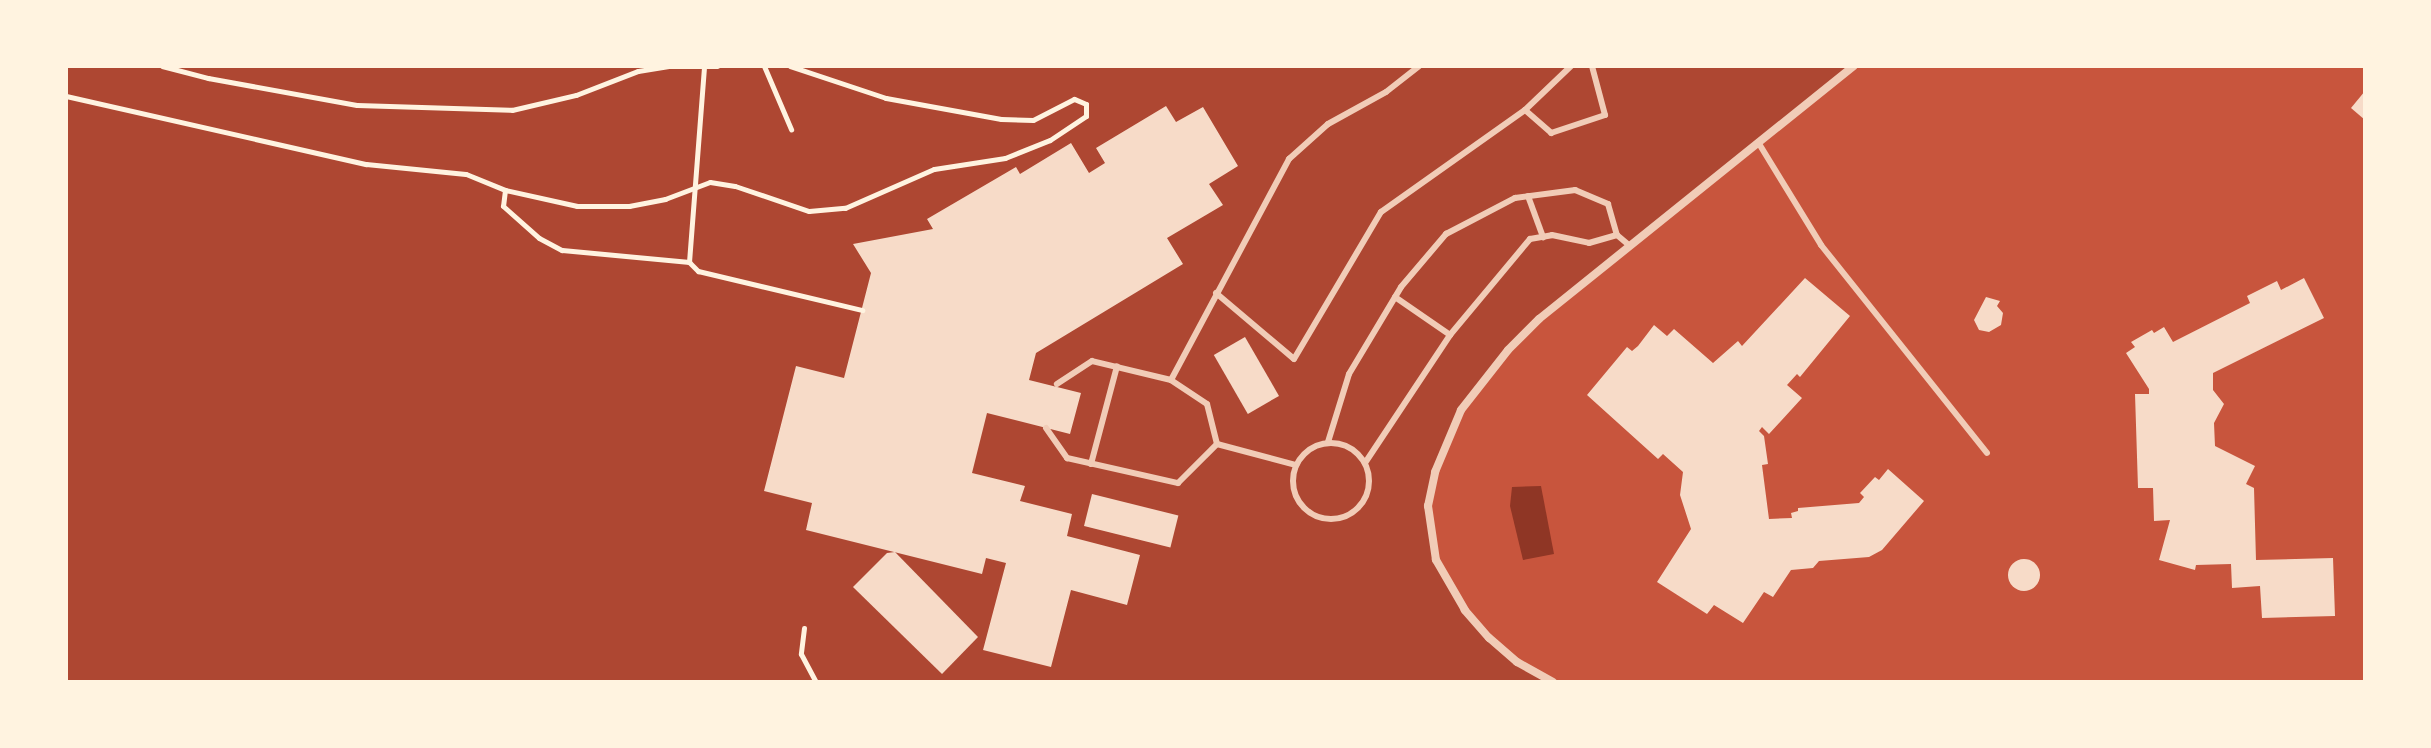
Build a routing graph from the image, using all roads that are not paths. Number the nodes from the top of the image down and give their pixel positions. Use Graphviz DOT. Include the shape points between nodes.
graph roads {
  1 [pos="1419,66"];
  2 [pos="1571,66"];
  3 [pos="1592,66"];
  4 [pos="1854,66"];
  5 [pos="1525,110"];
  6 [pos="1758,142"];
  7 [pos="1528,196"];
  8 [pos="1617,235"];
  9 [pos="1543,237"];
  10 [pos="1630,246"];
  11 [pos="1216,293"];
  12 [pos="1395,297"];
  13 [pos="1450,335"];
  14 [pos="1117,366"];
  15 [pos="1171,380"];
  16 [pos="1057,384"];
  17 [pos="1046,428"];
  18 [pos="1328,442"];
  19 [pos="1217,444"];
  20 [pos="1987,453"];
  21 [pos="1365,463"];
  22 [pos="1091,464"];
  23 [pos="1296,465"];
  24 [pos="1553,682"];
  1 -- 11 [label="lane" via="1386,92 1328,124 1289,159"];
  2 -- 5 [label="lane"];
  3 -- 5 [label="lane" via="1605,115 1551,133"];
  4 -- 6 [label="street"];
  5 -- 11 [label="lane" via="1381,212 1294,359"];
  6 -- 10 [label="street"];
  6 -- 20 [label="lane" via="1821,245"];
  7 -- 8 [label="lane" via="1575,190 1608,204"];
  7 -- 9 [label="lane"];
  7 -- 12 [label="lane" via="1446,234"];
  8 -- 9 [label="lane" via="1589,243"];
  8 -- 10 [label="lane"];
  9 -- 13 [label="lane" via="1530,239"];
  10 -- 24 [label="street" via="1539,319 1482,381 1461,410 1435,472 1428,506 1436,560 1465,610 1517,662"];
  11 -- 15 [label="lane"];
  12 -- 13 [label="lane"];
  12 -- 18 [label="lane" via="1349,374"];
  13 -- 21 [label="lane"];
  14 -- 15 [label="lane"];
  14 -- 16 [label="lane" via="1092,361"];
  14 -- 22 [label="lane"];
  15 -- 19 [label="lane" via="1207,404"];
  17 -- 22 [label="lane" via="1067,458"];
  18 -- 21 [label="lane" via="1347,446"];
  18 -- 23 [label="lane" via="1312,447"];
  19 -- 22 [label="lane" via="1178,483"];
  19 -- 23 [label="lane"];
  21 -- 23 [label="lane" via="1365,498 1357,509 1333,519 1308,512 1299,503 1294,491"];
}
